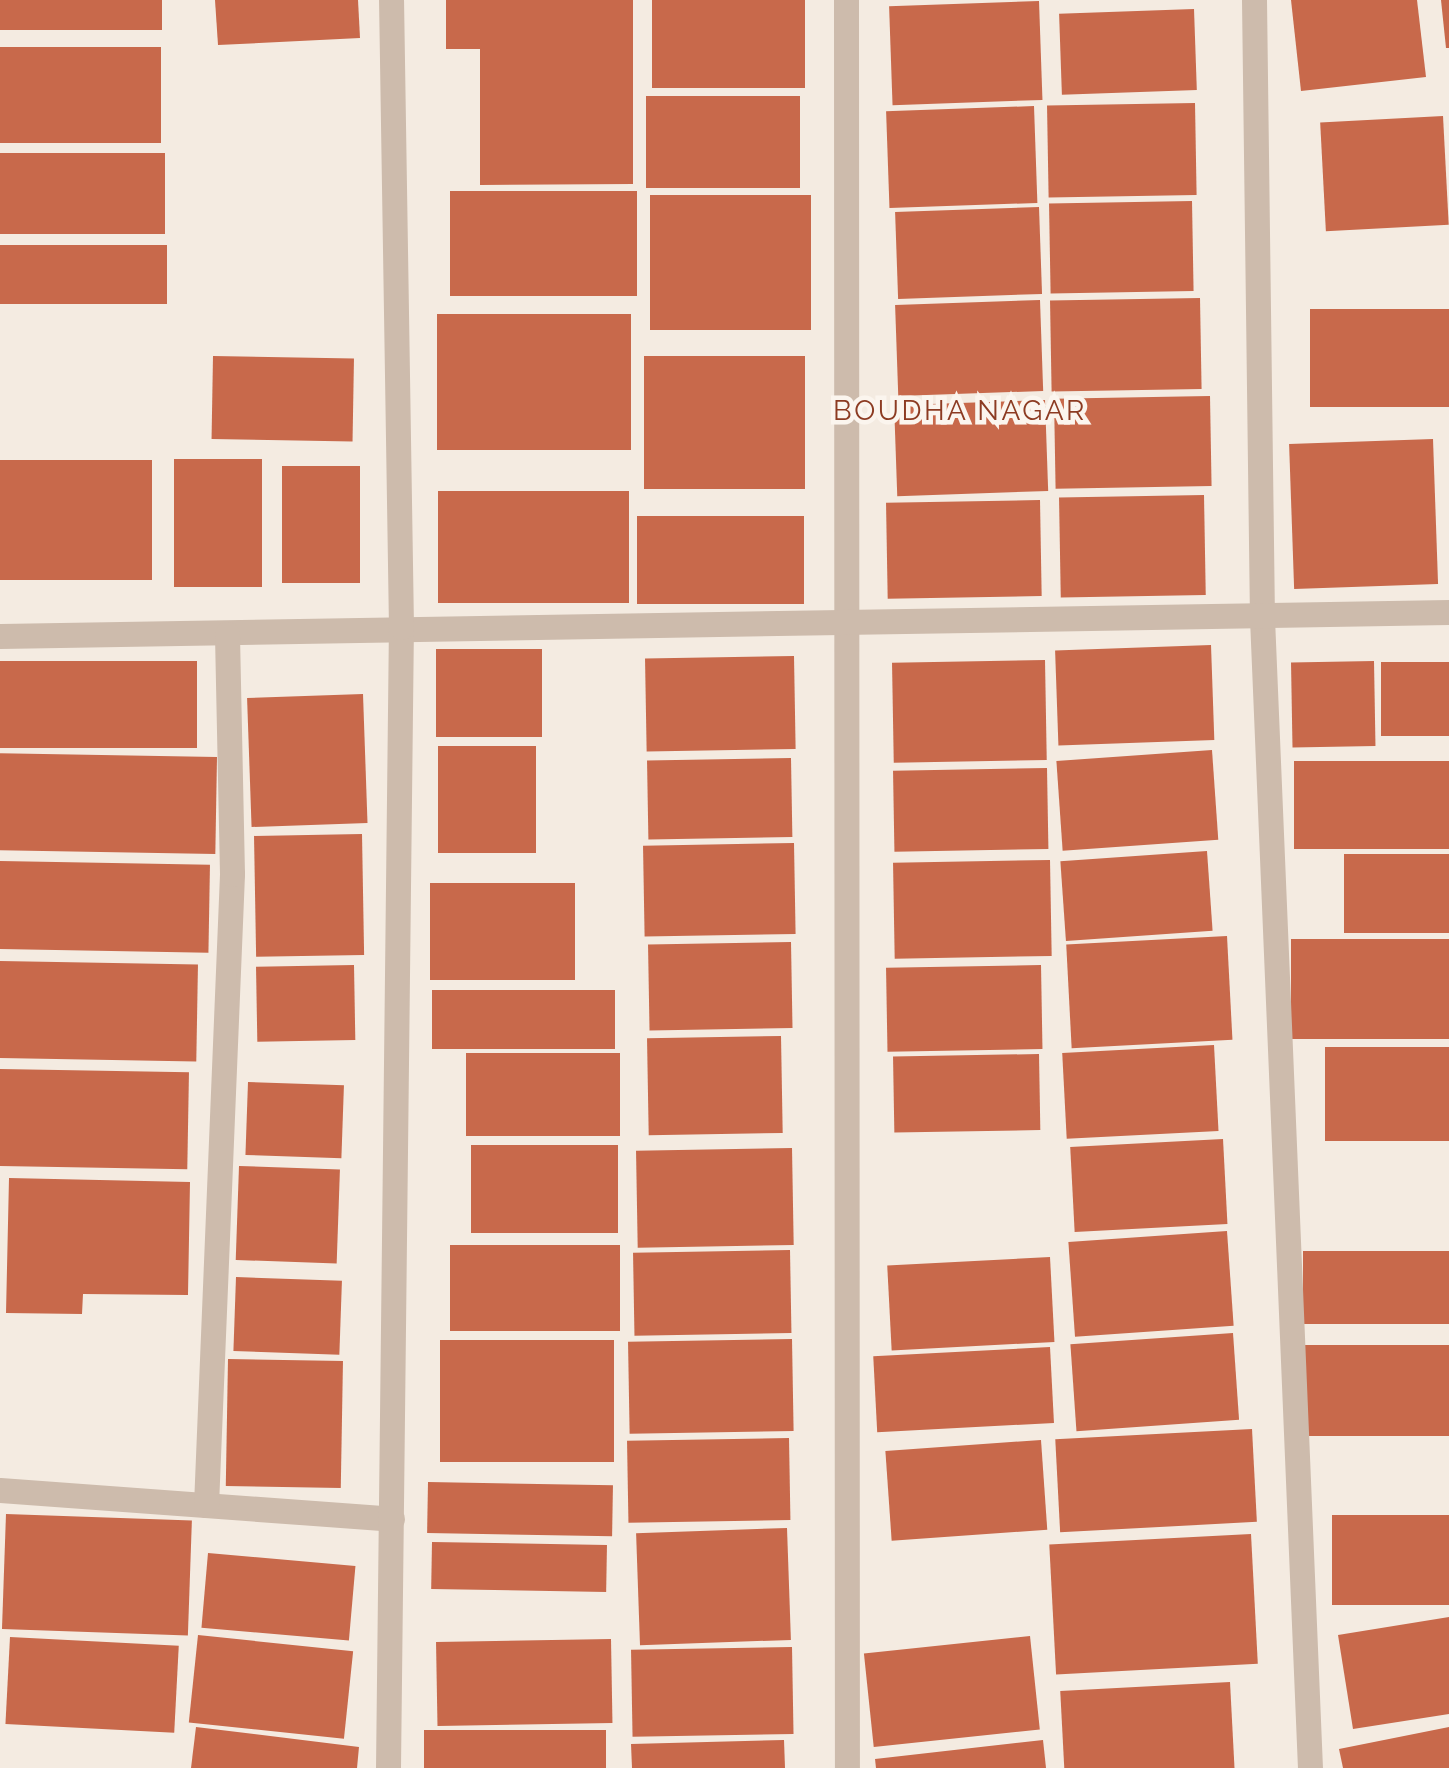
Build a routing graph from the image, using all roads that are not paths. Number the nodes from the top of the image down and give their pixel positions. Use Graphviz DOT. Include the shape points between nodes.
graph roads {
  1 [pos="391,0"];
  2 [pos="846,0"];
  3 [pos="1254,0"];
  4 [pos="1449,612"];
  5 [pos="850,618"];
  6 [pos="1262,618"];
  7 [pos="401,627"];
  8 [pos="228,634"];
  9 [pos="0,636"];
  10 [pos="0,1490"];
  11 [pos="206,1505"];
  12 [pos="392,1519"];
  13 [pos="388,1768"];
  14 [pos="847,1768"];
  15 [pos="1310,1768"];
  1 -- 7 [label="street"];
  2 -- 5 [label="street"];
  3 -- 6 [label="street"];
  4 -- 6 [label="street"];
  5 -- 6 [label="street"];
  5 -- 7 [label="street"];
  5 -- 14 [label="street"];
  6 -- 15 [label="street"];
  7 -- 8 [label="street"];
  7 -- 12 [label="street"];
  8 -- 9 [label="street"];
  8 -- 11 [label="street" via="232,874"];
  10 -- 11 [label="street"];
  11 -- 12 [label="street"];
  12 -- 13 [label="street"];
}
